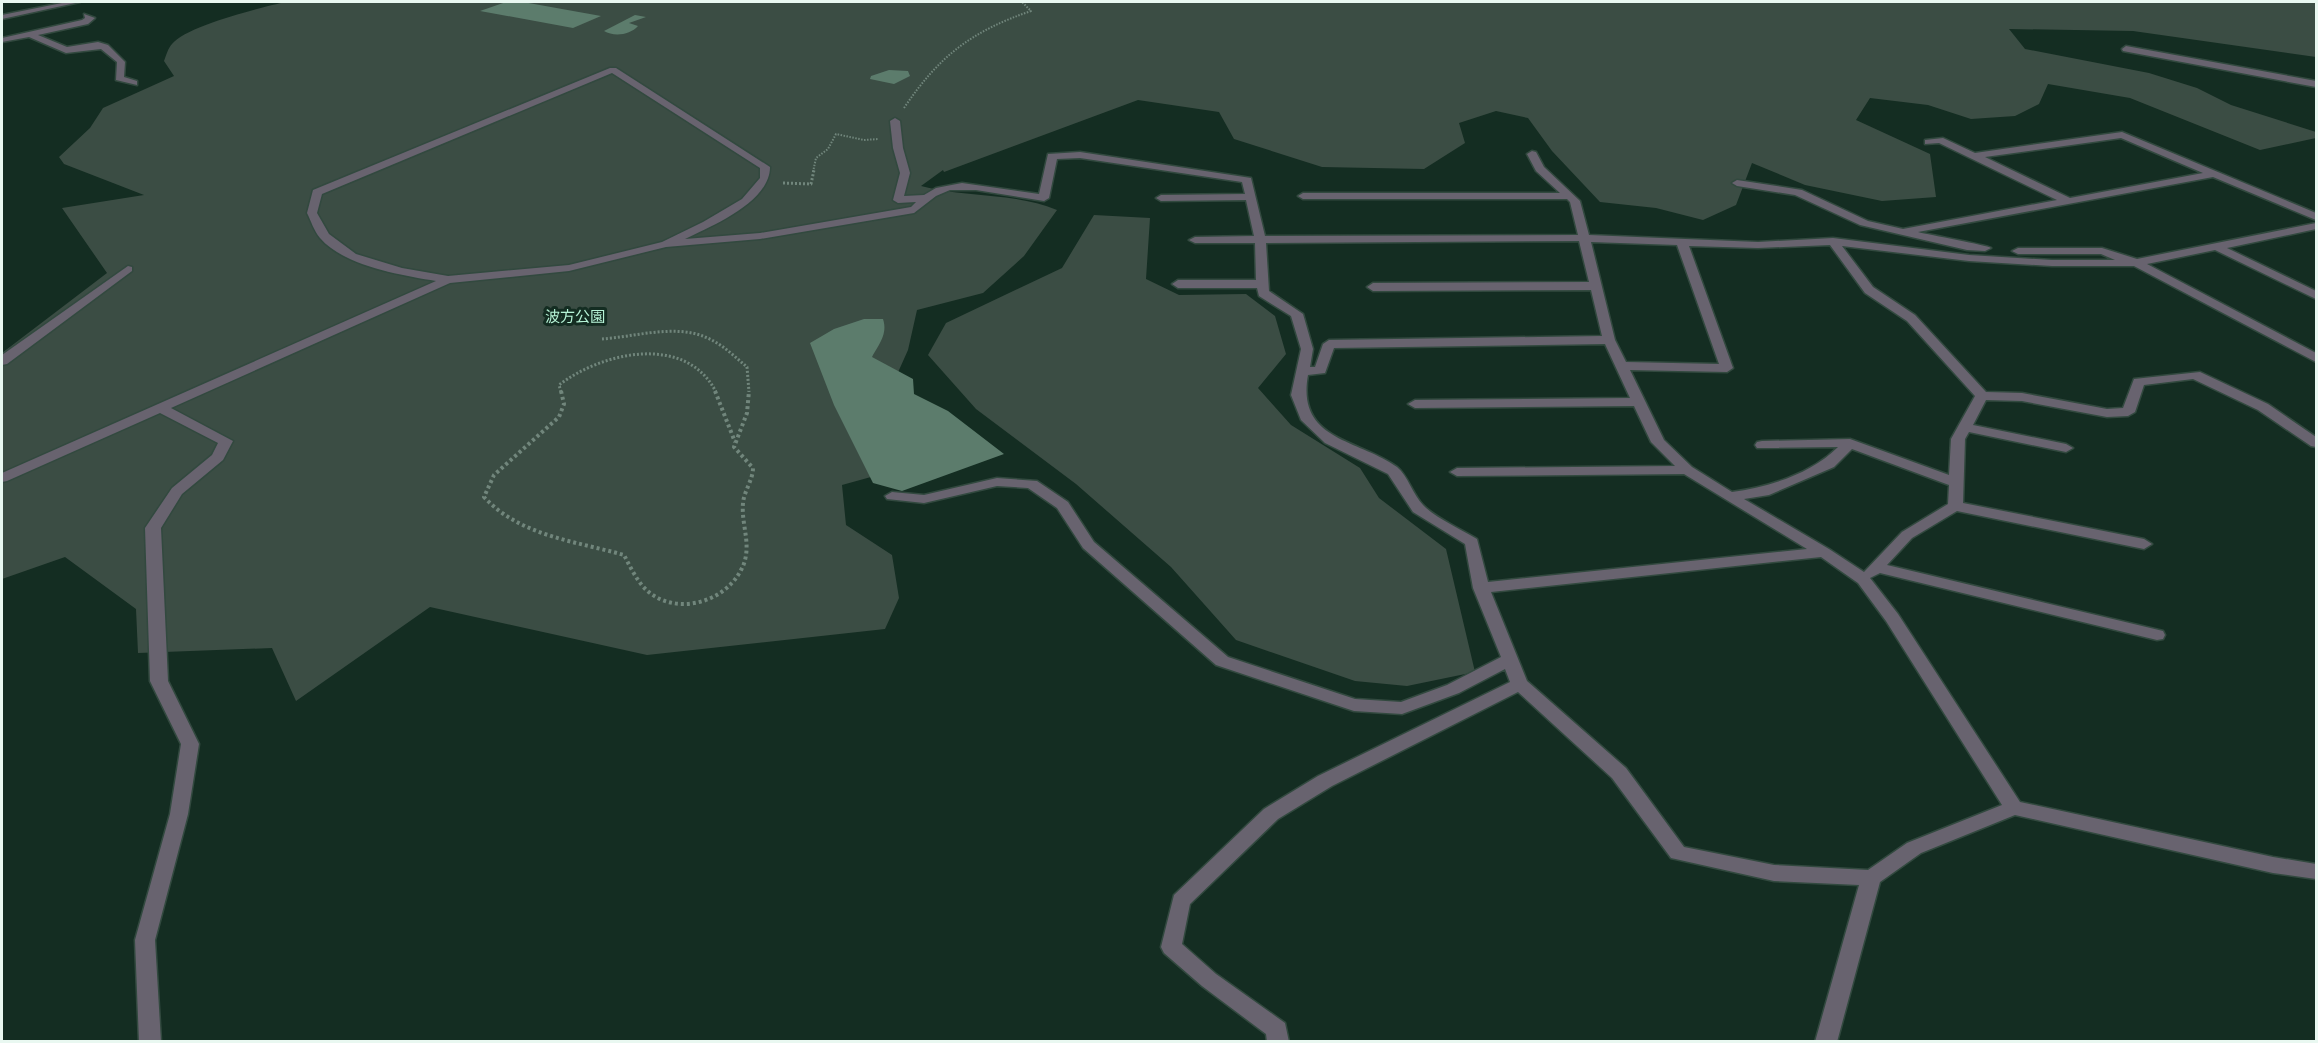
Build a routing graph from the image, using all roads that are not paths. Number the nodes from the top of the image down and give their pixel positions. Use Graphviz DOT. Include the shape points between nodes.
graph roads {
  1 [pos="76,2"];
  2 [pos="87,16"];
  3 [pos="2,17"];
  4 [pos="2,23"];
  5 [pos="30,34"];
  6 [pos="19,37"];
  7 [pos="2,40"];
  8 [pos="2126,48"];
  9 [pos="134,83"];
  10 [pos="2316,84"];
  11 [pos="895,121"];
  12 [pos="1928,142"];
  13 [pos="1532,154"];
  14 [pos="1973,156"];
  15 [pos="2215,174"];
  16 [pos="1737,183"];
  17 [pos="1303,196"];
  18 [pos="1570,196"];
  19 [pos="1251,197"];
  20 [pos="926,198"];
  21 [pos="1161,198"];
  22 [pos="2068,201"];
  23 [pos="2316,217"];
  24 [pos="2316,226"];
  25 [pos="1901,232"];
  26 [pos="1583,238"];
  27 [pos="1195,240"];
  28 [pos="1260,240"];
  29 [pos="1833,241"];
  30 [pos="1682,242"];
  31 [pos="666,244"];
  32 [pos="2215,246"];
  33 [pos="2136,262"];
  34 [pos="128,268"];
  35 [pos="448,280"];
  36 [pos="1178,284"];
  37 [pos="1263,284"];
  38 [pos="1597,286"];
  39 [pos="1373,287"];
  40 [pos="2316,295"];
  41 [pos="1609,340"];
  42 [pos="2316,358"];
  43 [pos="2,360"];
  44 [pos="1621,366"];
  45 [pos="1302,372"];
  46 [pos="1982,396"];
  47 [pos="1639,402"];
  48 [pos="1415,404"];
  49 [pos="159,407"];
  50 [pos="1964,427"];
  51 [pos="1850,443"];
  52 [pos="2316,443"];
  53 [pos="1762,445"];
  54 [pos="2066,448"];
  55 [pos="1687,470"];
  56 [pos="1457,472"];
  57 [pos="2,478"];
  58 [pos="1955,482"];
  59 [pos="892,496"];
  60 [pos="1729,497"];
  61 [pos="1955,506"];
  62 [pos="2144,544"];
  63 [pos="1824,552"];
  64 [pos="1877,567"];
  65 [pos="1864,580"];
  66 [pos="1481,588"];
  67 [pos="2157,635"];
  68 [pos="1510,658"];
  69 [pos="1520,684"];
  70 [pos="2014,808"];
  71 [pos="2316,872"];
  72 [pos="1871,878"];
  73 [pos="150,1041"];
  74 [pos="1278,1041"];
  75 [pos="1826,1041"];
  1 -- 3 [label="street"];
  2 -- 5 [label="street" via="91,18 85,22"];
  4 -- 6 [label="street"];
  5 -- 6 [label="street"];
  5 -- 9 [label="street" via="67,50 96,44 110,49 121,62 119,78"];
  6 -- 7 [label="street"];
  8 -- 10 [label="street"];
  11 -- 20 [label="street" via="905,173 898,200"];
  12 -- 14 [label="street" via="1940,140"];
  13 -- 18 [label="street" via="1540,169"];
  14 -- 15 [label="street" via="2122,135"];
  14 -- 22 [label="street"];
  15 -- 22 [label="street"];
  15 -- 23 [label="street"];
  16 -- 25 [label="street" via="1798,192 1843,216"];
  17 -- 18 [label="street"];
  18 -- 26 [label="street" via="1575,201"];
  19 -- 20 [label="street" via="1247,180 1080,155 1052,156 1044,198 968,188 942,189"];
  19 -- 21 [label="street"];
  19 -- 28 [label="street"];
  20 -- 31 [label="street" via="914,210 760,236"];
  22 -- 25 [label="street"];
  24 -- 32 [label="street"];
  25 -- 33 [label="street" via="1967,247 2102,251"];
  26 -- 28 [label="street"];
  26 -- 30 [label="street"];
  26 -- 38 [label="street"];
  27 -- 28 [label="street"];
  28 -- 37 [label="street"];
  29 -- 30 [label="street" via="1758,245"];
  29 -- 33 [label="street" via="1969,258"];
  29 -- 46 [label="street" via="1869,290 1911,318"];
  30 -- 44 [label="street" via="1727,368"];
  31 -- 35 [label="street" via="569,268"];
  31 -- 35 [label="street" via="746,201 765,178 765,167 613,70 317,192 312,213 324,236 352,256"];
  32 -- 33 [label="street"];
  32 -- 40 [label="street"];
  33 -- 42 [label="street"];
  34 -- 43 [label="street"];
  35 -- 49 [label="street"];
  36 -- 37 [label="street"];
  37 -- 45 [label="street" via="1263,294 1297,314 1307,349"];
  38 -- 39 [label="street"];
  38 -- 41 [label="street"];
  41 -- 44 [label="street"];
  41 -- 45 [label="street" via="1329,344 1320,370"];
  44 -- 47 [label="street"];
  45 -- 66 [label="street" via="1298,395 1306,417 1330,440 1393,471 1418,509 1472,542"];
  46 -- 50 [label="street"];
  46 -- 52 [label="street" via="2022,397 2107,413 2128,411 2139,382 2195,375 2263,407"];
  47 -- 48 [label="street"];
  47 -- 55 [label="street" via="1658,442"];
  49 -- 57 [label="street"];
  49 -- 73 [label="street" via="226,441 218,457 177,491 153,528 159,681 190,744 179,814 145,940"];
  50 -- 54 [label="street"];
  50 -- 58 [label="street" via="1958,439"];
  51 -- 53 [label="street"];
  51 -- 58 [label="street"];
  51 -- 60 [label="street" via="1829,464 1764,492"];
  55 -- 56 [label="street"];
  55 -- 60 [label="street"];
  58 -- 61 [label="street"];
  59 -- 68 [label="street" via="924,499 997,482 1032,484 1063,505 1088,545 1222,661 1354,705 1402,708 1453,690"];
  60 -- 63 [label="street"];
  61 -- 62 [label="street"];
  61 -- 64 [label="street" via="1906,535"];
  63 -- 65 [label="street"];
  63 -- 66 [label="street"];
  64 -- 65 [label="street"];
  64 -- 67 [label="street"];
  65 -- 70 [label="street"];
  66 -- 68 [label="street"];
  68 -- 69 [label="street"];
  69 -- 72 [label="street" via="1619,773 1678,853 1774,873"];
  69 -- 74 [label="street" via="1325,781 1271,814 1181,901 1171,947 1209,981 1277,1030"];
  70 -- 71 [label="street"];
  70 -- 72 [label="street" via="1914,848"];
  72 -- 75 [label="street"];
}
